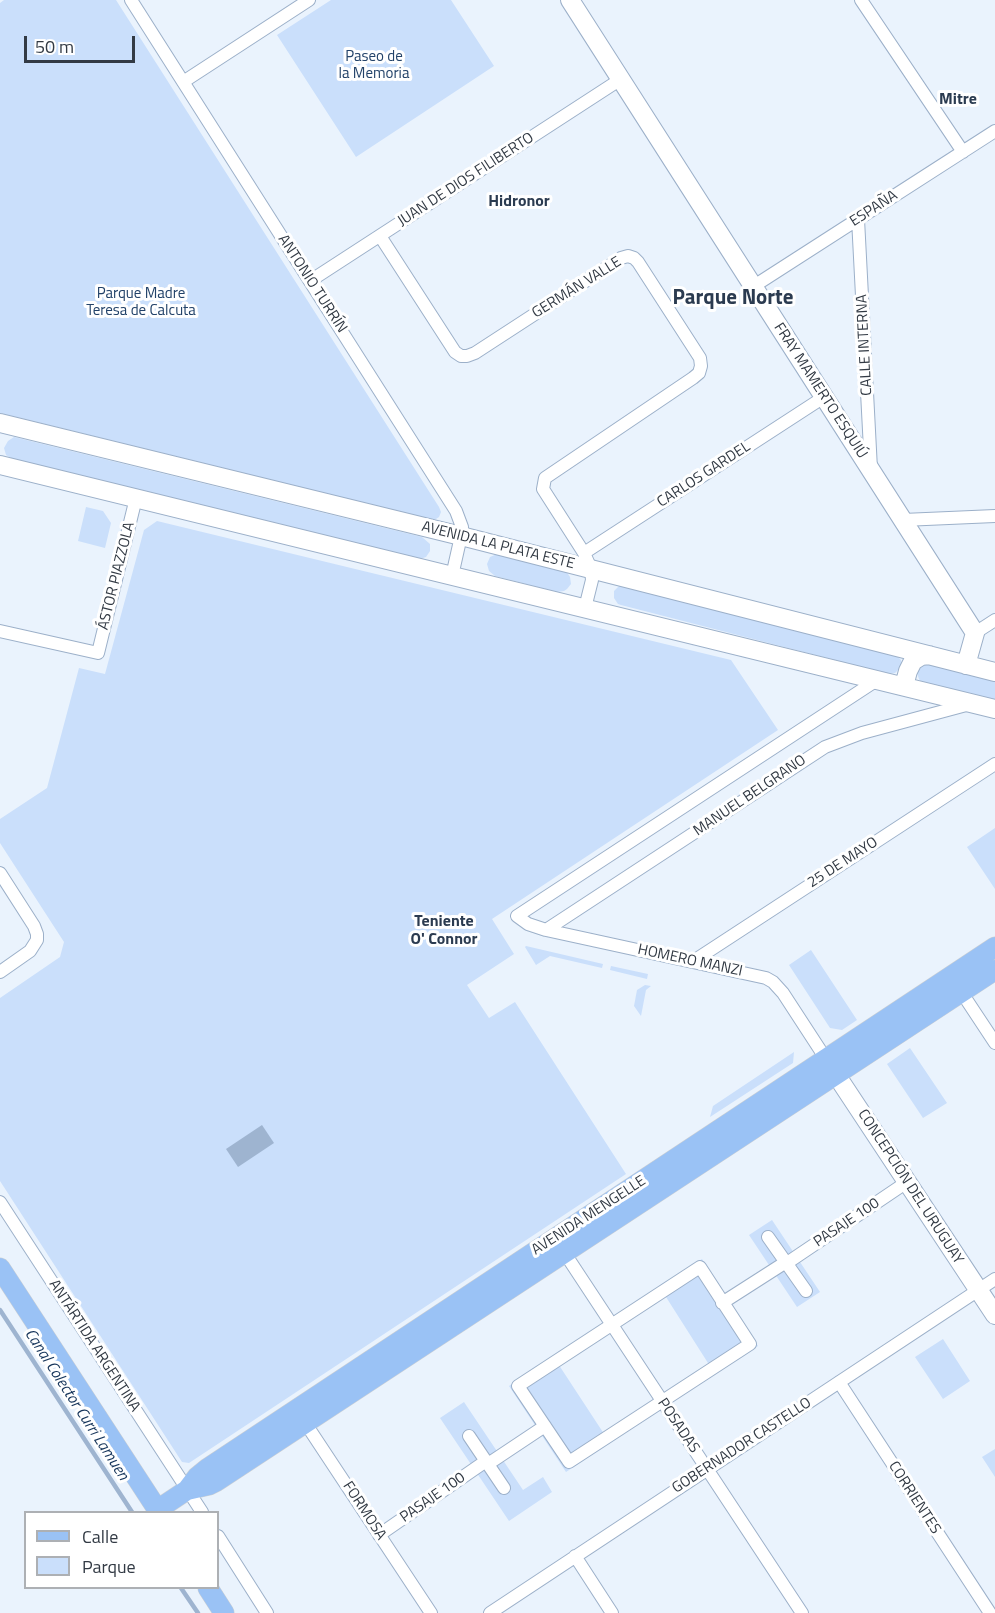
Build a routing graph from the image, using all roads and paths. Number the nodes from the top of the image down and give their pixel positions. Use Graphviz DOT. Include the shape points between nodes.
graph roads {
  1 [pos="131,0"];
  2 [pos="309,0"];
  3 [pos="570,0"];
  4 [pos="861,0"];
  5 [pos="621,79"];
  6 [pos="183,82"];
  7 [pos="995,132"];
  8 [pos="963,152"];
  9 [pos="858,219"];
  10 [pos="380,236"];
  11 [pos="310,281"];
  12 [pos="754,286"];
  13 [pos="824,396"];
  14 [pos="0,424"];
  15 [pos="0,465"];
  16 [pos="871,470"];
  17 [pos="136,498"];
  18 [pos="995,516"];
  19 [pos="903,520"];
  20 [pos="461,536"];
  21 [pos="584,552"];
  22 [pos="591,569"];
  23 [pos="452,576"];
  24 [pos="585,608"];
  25 [pos="995,620"];
  26 [pos="0,631"];
  27 [pos="975,633"];
  28 [pos="929,655"];
  29 [pos="966,665"];
  30 [pos="995,672"];
  31 [pos="878,680"];
  32 [pos="904,686"];
  33 [pos="974,704"];
  34 [pos="995,709"];
  35 [pos="995,764"];
  36 [pos="0,873"];
  37 [pos="517,916"];
  38 [pos="546,930"];
  39 [pos="995,947"];
  40 [pos="692,962"];
  41 [pos="995,970"];
  42 [pos="0,972"];
  43 [pos="956,984"];
  44 [pos="995,1043"];
  45 [pos="831,1066"];
  46 [pos="907,1182"];
  47 [pos="0,1202"];
  48 [pos="768,1237"];
  49 [pos="559,1246"];
  50 [pos="786,1263"];
  51 [pos="0,1268"];
  52 [pos="995,1279"];
  53 [pos="979,1290"];
  54 [pos="806,1291"];
  55 [pos="722,1303"];
  56 [pos="995,1315"];
  57 [pos="611,1325"];
  58 [pos="838,1382"];
  59 [pos="662,1402"];
  60 [pos="301,1416"];
  61 [pos="545,1426"];
  62 [pos="469,1436"];
  63 [pos="487,1463"];
  64 [pos="707,1469"];
  65 [pos="504,1488"];
  66 [pos="187,1490"];
  67 [pos="158,1511"];
  68 [pos="201,1511"];
  69 [pos="379,1535"];
  70 [pos="219,1538"];
  71 [pos="575,1556"];
  72 [pos="209,1589"];
  73 [pos="224,1613"];
  74 [pos="267,1613"];
  75 [pos="431,1613"];
  76 [pos="490,1613"];
  77 [pos="612,1613"];
  78 [pos="802,1613"];
  79 [pos="990,1613"];
  1 -- 6 [label="street, ANTONIO TURRÍN"];
  2 -- 6 [label="street"];
  3 -- 5 [label="main road, FRAY MAMERTO ESQUIÚ"];
  4 -- 8 [label="street"];
  5 -- 10 [label="street, JUAN DE DIOS FILIBERTO"];
  5 -- 12 [label="main road, FRAY MAMERTO ESQUIÚ"];
  6 -- 11 [label="street, ANTONIO TURRÍN"];
  7 -- 8 [label="street, ESPAÑA"];
  8 -- 9 [label="street, ESPAÑA"];
  9 -- 12 [label="street, ESPAÑA"];
  9 -- 16 [label="street, CALLE INTERNA"];
  10 -- 11 [label="street, JUAN DE DIOS FILIBERTO"];
  10 -- 21 [label="street, GERMÁN VALLE" via="461,356 475,353 621,258 634,258 644,271 700,358 701,366 693,378 544,478 543,489"];
  11 -- 20 [label="street, ANTONIO TURRÍN" via="456,511"];
  12 -- 13 [label="main road, FRAY MAMERTO ESQUIÚ"];
  13 -- 16 [label="main road, FRAY MAMERTO ESQUIÚ"];
  13 -- 21 [label="street, CARLOS GARDEL"];
  14 -- 20 [label="main road, AVENIDA LA PLATA ESTE"];
  15 -- 17 [label="main road"];
  16 -- 19 [label="main road, FRAY MAMERTO ESQUIÚ"];
  17 -- 23 [label="main road"];
  17 -- 26 [label="street, ÁSTOR PIAZZOLA" via="98,653"];
  18 -- 19 [label="street"];
  19 -- 27 [label="main road, FRAY MAMERTO ESQUIÚ"];
  20 -- 22 [label="main road, AVENIDA LA PLATA ESTE"];
  20 -- 23 [label="street, ANTONIO TURRÍN"];
  21 -- 22 [label="street, GERMÁN VALLE"];
  22 -- 24 [label="street, GERMÁN VALLE"];
  22 -- 28 [label="main road, AVENIDA LA PLATA ESTE"];
  23 -- 24 [label="main road"];
  24 -- 31 [label="main road"];
  25 -- 27 [label="street"];
  27 -- 29 [label="main road"];
  28 -- 29 [label="main road, AVENIDA LA PLATA ESTE"];
  28 -- 32 [label="main road" via="913,661"];
  29 -- 30 [label="main road, AVENIDA LA PLATA ESTE"];
  31 -- 32 [label="main road"];
  31 -- 37 [label="street, MANUEL BELGRANO"];
  32 -- 33 [label="main road"];
  33 -- 34 [label="main road"];
  33 -- 38 [label="street, MANUEL BELGRANO" via="862,733 825,747"];
  35 -- 40 [label="street, 25 DE MAYO"];
  36 -- 42 [label="street" via="34,926 37,940 30,951"];
  37 -- 38 [label="street, HOMERO MANZI"];
  38 -- 40 [label="street, HOMERO MANZI"];
  39 -- 43 [label="main road, AVENIDA MENGELLE"];
  40 -- 45 [label="street, HOMERO MANZI" via="773,982"];
  41 -- 43 [label="main road, AVENIDA MENGELLE"];
  43 -- 44 [label="street"];
  43 -- 45 [label="main road, AVENIDA MENGELLE"];
  45 -- 46 [label="main road, CONCEPCIÓN DEL URUGUAY"];
  45 -- 49 [label="main road, AVENIDA MENGELLE"];
  46 -- 50 [label="street, PASAJE 100"];
  46 -- 53 [label="main road, CONCEPCIÓN DEL URUGUAY"];
  47 -- 66 [label="street, ANTÁRTIDA ARGENTINA"];
  48 -- 50 [label="street"];
  49 -- 57 [label="street, POSADAS"];
  49 -- 60 [label="main road, AVENIDA MENGELLE"];
  50 -- 54 [label="street"];
  50 -- 55 [label="street, PASAJE 100"];
  51 -- 67 [label="main road"];
  52 -- 53 [label="street, GOBERNADOR CASTELLO"];
  53 -- 56 [label="main road, CONCEPCIÓN DEL URUGUAY"];
  53 -- 58 [label="street, GOBERNADOR CASTELLO"];
  55 -- 57 [label="street" via="699,1267"];
  55 -- 59 [label="street" via="750,1344"];
  57 -- 59 [label="street, POSADAS"];
  57 -- 61 [label="street" via="519,1386"];
  58 -- 64 [label="street, GOBERNADOR CASTELLO"];
  58 -- 79 [label="street, CORRIENTES"];
  59 -- 61 [label="street" via="569,1462"];
  59 -- 64 [label="street, POSADAS"];
  60 -- 66 [label="main road, AVENIDA MENGELLE" via="217,1481"];
  60 -- 69 [label="street, FORMOSA"];
  61 -- 63 [label="street, PASAJE 100"];
  62 -- 63 [label="street"];
  63 -- 65 [label="street"];
  63 -- 69 [label="street, PASAJE 100"];
  64 -- 71 [label="street, GOBERNADOR CASTELLO"];
  64 -- 78 [label="street, POSADAS"];
  66 -- 67 [label="main road, AVENIDA MENGELLE"];
  66 -- 68 [label="street, ANTÁRTIDA ARGENTINA"];
  69 -- 75 [label="street, FORMOSA"];
  70 -- 74 [label="street"];
  71 -- 76 [label="street, GOBERNADOR CASTELLO"];
  71 -- 77 [label="street"];
  72 -- 73 [label="main road"];
}
